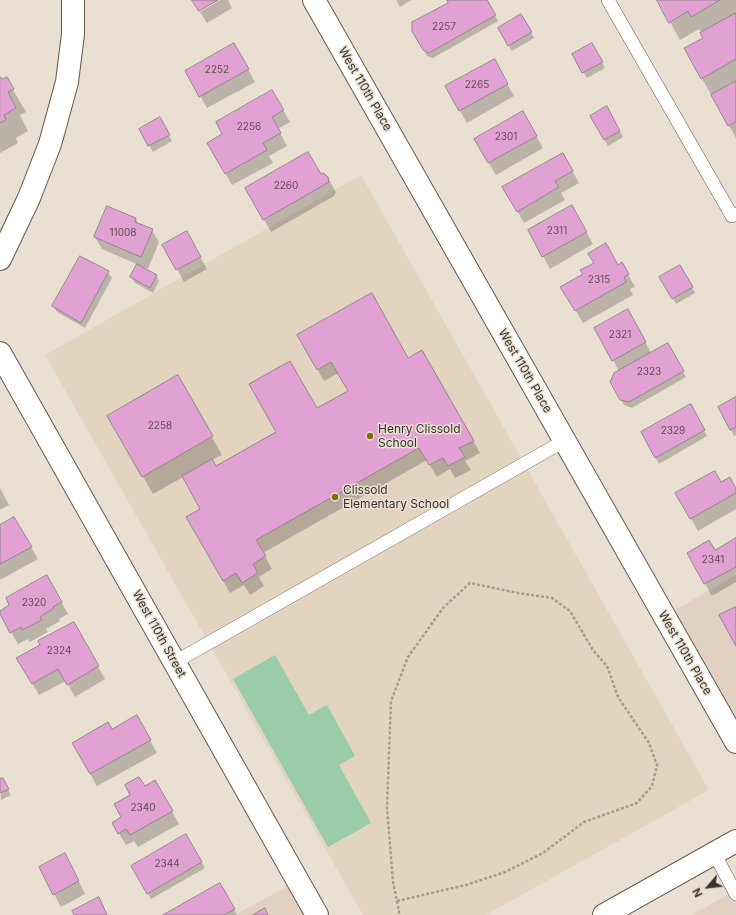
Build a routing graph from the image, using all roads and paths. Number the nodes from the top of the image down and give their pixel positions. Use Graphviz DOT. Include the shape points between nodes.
graph roads {
  1 [pos="73,0"];
  2 [pos="314,0"];
  3 [pos="608,0"];
  4 [pos="736,214"];
  5 [pos="0,259"];
  6 [pos="0,353"];
  7 [pos="564,441"];
  8 [pos="175,662"];
  9 [pos="736,742"];
  10 [pos="736,841"];
  11 [pos="714,853"];
  12 [pos="736,894"];
  13 [pos="397,901"];
  14 [pos="611,913"];
  15 [pos="317,915"];
  16 [pos="399,915"];
  1 -- 5 [label="street" via="73,34 67,82 50,144 29,198"];
  2 -- 7 [label="street, West 110th Place"];
  3 -- 4 [label="lane" via="732,216"];
  6 -- 8 [label="street, West 110th Street"];
  7 -- 8 [label="lane"];
  7 -- 9 [label="street, West 110th Place"];
  8 -- 15 [label="street, West 110th Street"];
  10 -- 11 [label="street"];
  11 -- 12 [label="lane"];
  11 -- 14 [label="street"];
  13 -- 13 [label="path" via="387,807 391,701 408,657 443,608 470,584 552,598 570,611 607,666 618,697 649,743 657,765 652,786 637,803 584,822 543,853 505,872 466,885"];
  13 -- 16 [label="path"];
}
